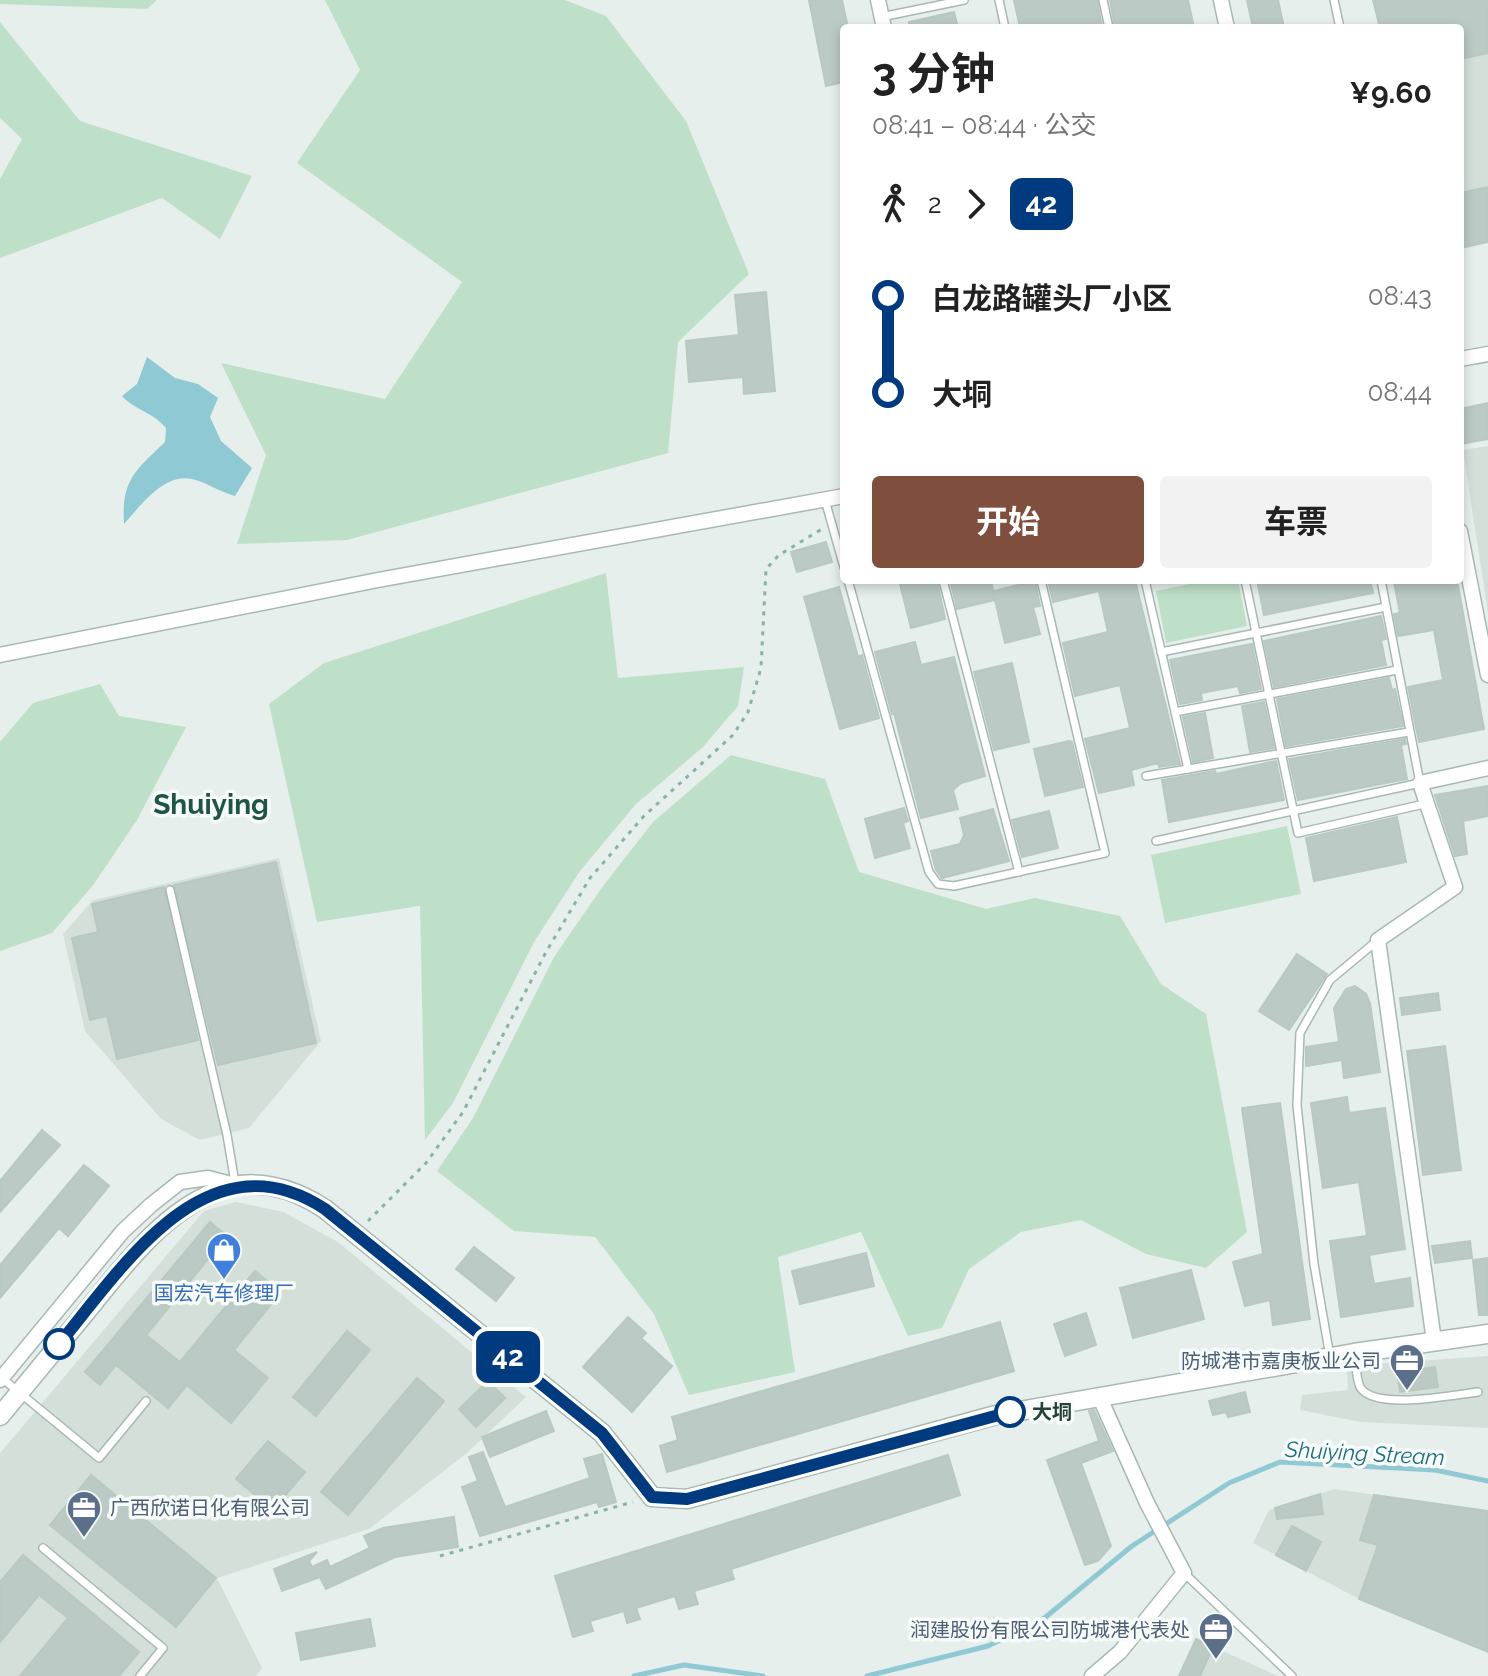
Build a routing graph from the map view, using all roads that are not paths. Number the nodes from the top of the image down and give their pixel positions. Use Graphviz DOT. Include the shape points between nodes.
graph roads {
  1 [pos="878,0"];
  2 [pos="964,0"];
  3 [pos="999,0"];
  4 [pos="1103,0"];
  5 [pos="1221,0"];
  6 [pos="1334,0"];
  7 [pos="882,22"];
  8 [pos="1004,24"];
  9 [pos="1108,24"];
  10 [pos="1226,24"];
  11 [pos="1339,24"];
  12 [pos="1488,354"];
  13 [pos="1464,358"];
  14 [pos="840,497"];
  15 [pos="825,499"];
  16 [pos="1464,552"];
  17 [pos="840,553"];
  18 [pos="849,584"];
  19 [pos="944,584"];
  20 [pos="1042,584"];
  21 [pos="1147,584"];
  22 [pos="1246,584"];
  23 [pos="1382,584"];
  24 [pos="1386,607"];
  25 [pos="1256,633"];
  26 [pos="1161,652"];
  27 [pos="0,655"];
  28 [pos="1397,670"];
  29 [pos="1488,675"];
  30 [pos="1268,695"];
  31 [pos="1175,712"];
  32 [pos="1409,732"];
  33 [pos="1280,752"];
  34 [pos="1488,768"];
  35 [pos="1188,769"];
  36 [pos="1146,776"];
  37 [pos="1420,783"];
  38 [pos="1424,804"];
  39 [pos="1292,811"];
  40 [pos="1156,841"];
  41 [pos="1019,872"];
  42 [pos="170,890"];
  43 [pos="1378,940"];
  44 [pos="235,1185"];
  45 [pos="1488,1334"];
  46 [pos="1434,1341"];
  47 [pos="1354,1353"];
  48 [pos="1330,1357"];
  49 [pos="1,1378"];
  50 [pos="1478,1392"];
  51 [pos="19,1393"];
  52 [pos="1099,1396"];
  53 [pos="146,1401"];
  54 [pos="0,1416"];
  55 [pos="43,1548"];
  56 [pos="1184,1573"];
  57 [pos="140,1676"];
  58 [pos="1092,1676"];
  59 [pos="1292,1676"];
  1 -- 7 [label="street"];
  2 -- 7 [label="lane"];
  3 -- 8 [label="lane"];
  4 -- 9 [label="lane"];
  5 -- 10 [label="street"];
  6 -- 11 [label="lane"];
  12 -- 13 [label="street"];
  14 -- 15 [label="street"];
  15 -- 17 [label="lane"];
  15 -- 27 [label="street"];
  16 -- 29 [label="street"];
  18 -- 41 [label="lane" via="929,872 938,884 954,886"];
  19 -- 41 [label="lane"];
  20 -- 41 [label="lane" via="1105,853"];
  21 -- 26 [label="lane"];
  22 -- 25 [label="lane"];
  23 -- 24 [label="lane"];
  24 -- 25 [label="lane"];
  24 -- 28 [label="lane"];
  25 -- 26 [label="lane"];
  25 -- 30 [label="lane"];
  26 -- 31 [label="lane"];
  28 -- 30 [label="lane"];
  28 -- 32 [label="lane"];
  30 -- 31 [label="lane"];
  30 -- 33 [label="lane"];
  31 -- 35 [label="lane"];
  32 -- 33 [label="lane"];
  32 -- 37 [label="lane"];
  33 -- 35 [label="lane"];
  33 -- 39 [label="lane"];
  34 -- 37 [label="street"];
  35 -- 36 [label="lane"];
  37 -- 38 [label="street"];
  37 -- 39 [label="lane"];
  38 -- 39 [label="lane" via="1298,833"];
  38 -- 43 [label="street" via="1455,887"];
  39 -- 40 [label="lane"];
  42 -- 44 [label="lane"];
  43 -- 46 [label="street"];
  43 -- 48 [label="lane" via="1330,980 1300,1033 1297,1105"];
  44 -- 49 [label="street" via="208,1178 180,1182 151,1205 123,1231"];
  44 -- 51 [label="street" via="191,1205 143,1245"];
  44 -- 52 [label="street" via="297,1193 325,1209 602,1433 652,1497 687,1499 996,1415"];
  45 -- 46 [label="street"];
  46 -- 47 [label="street"];
  47 -- 48 [label="street"];
  47 -- 50 [label="lane" via="1359,1385 1367,1395 1390,1401"];
  48 -- 52 [label="street"];
  49 -- 51 [label="lane"];
  51 -- 53 [label="lane" via="99,1458"];
  51 -- 54 [label="street"];
  52 -- 56 [label="street"];
  55 -- 57 [label="lane" via="163,1648"];
  56 -- 58 [label="street" via="1120,1652"];
  56 -- 59 [label="lane"];
}
